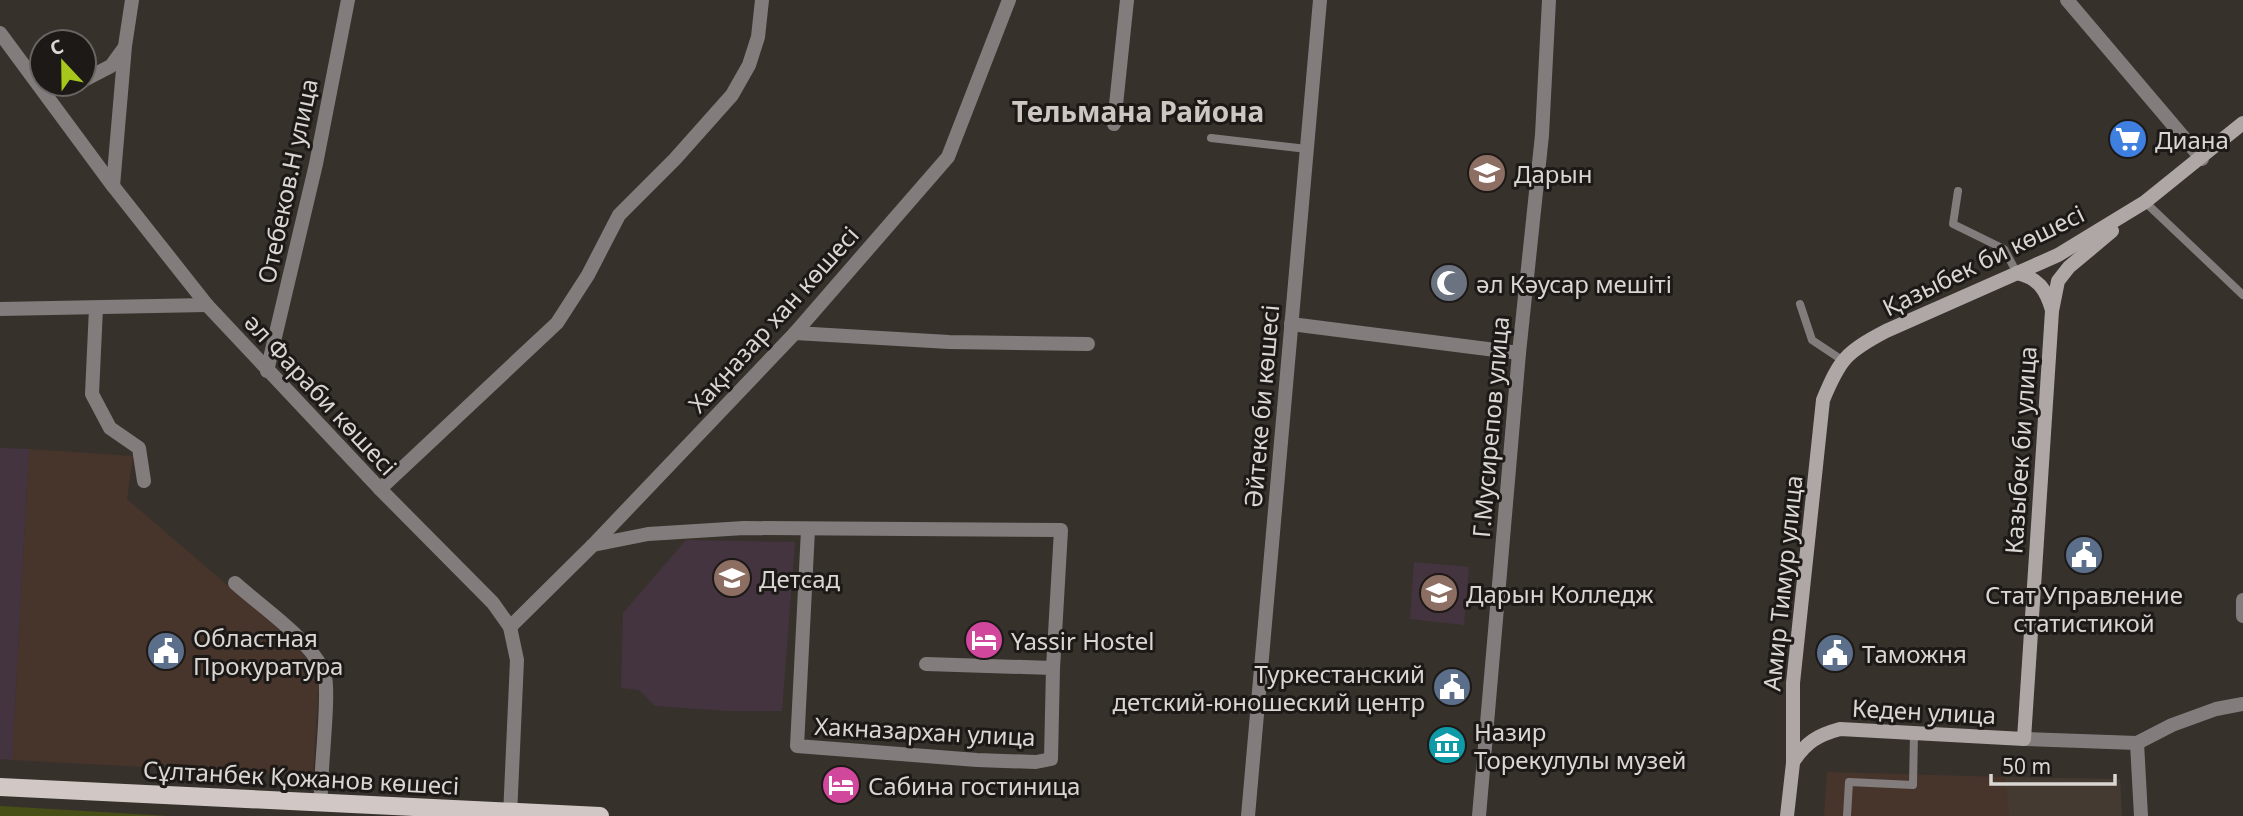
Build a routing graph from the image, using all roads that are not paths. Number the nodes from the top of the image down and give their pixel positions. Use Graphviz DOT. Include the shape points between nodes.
graph roads {
  1 [pos="132,0"];
  2 [pos="348,0"];
  3 [pos="762,0"];
  4 [pos="1009,0"];
  5 [pos="1127,0"];
  6 [pos="1320,0"];
  7 [pos="1549,0"];
  8 [pos="2067,0"];
  9 [pos="0,33"];
  10 [pos="125,46"];
  11 [pos="22,63"];
  12 [pos="28,66"];
  13 [pos="98,73"];
  14 [pos="2243,123"];
  15 [pos="1114,124"];
  16 [pos="1211,138"];
  17 [pos="1307,149"];
  18 [pos="2202,159"];
  19 [pos="113,186"];
  20 [pos="1958,191"];
  21 [pos="2145,202"];
  22 [pos="2017,273"];
  23 [pos="2243,295"];
  24 [pos="1800,304"];
  25 [pos="207,305"];
  26 [pos="0,309"];
  27 [pos="96,309"];
  28 [pos="2052,311"];
  29 [pos="1292,324"];
  30 [pos="795,333"];
  31 [pos="1088,344"];
  32 [pos="1519,353"];
  33 [pos="1842,359"];
  34 [pos="267,371"];
  35 [pos="144,481"];
  36 [pos="380,489"];
  37 [pos="808,530"];
  38 [pos="593,545"];
  39 [pos="235,583"];
  40 [pos="2243,600"];
  41 [pos="2243,616"];
  42 [pos="510,627"];
  43 [pos="926,664"];
  44 [pos="1053,668"];
  45 [pos="2243,704"];
  46 [pos="1914,733"];
  47 [pos="2024,738"];
  48 [pos="2137,743"];
  49 [pos="1793,762"];
  50 [pos="0,787"];
  51 [pos="321,802"];
  52 [pos="407,805"];
  53 [pos="510,814"];
  54 [pos="433,816"];
  55 [pos="600,816"];
  56 [pos="1248,816"];
  57 [pos="1479,816"];
  58 [pos="1787,816"];
  59 [pos="1847,816"];
  60 [pos="2141,816"];
  1 -- 10 [label="street"];
  2 -- 34 [label="street, Отебеков.Н улица" via="316,164"];
  3 -- 36 [label="street" via="752,56 732,95 619,215 557,323"];
  4 -- 30 [label="street, Хақназар хан көшесі" via="948,157"];
  5 -- 15 [label="street"];
  6 -- 17 [label="street, Әйтеке би көшесі"];
  7 -- 32 [label="street, Г.Мусирепов улица" via="1542,135"];
  8 -- 18 [label="street"];
  9 -- 11 [label="street, әл Фараби көшесі"];
  10 -- 13 [label="street" via="111,66"];
  10 -- 19 [label="street"];
  11 -- 12 [label="street"];
  11 -- 19 [label="street, әл Фараби көшесі"];
  14 -- 18 [label="main road, Қазыбек би көшесі"];
  16 -- 17 [label="lane"];
  17 -- 29 [label="street, Әйтеке би көшесі"];
  18 -- 21 [label="main road, Қазыбек би көшесі"];
  19 -- 25 [label="street, әл Фараби көшесі"];
  20 -- 22 [label="lane" via="1953,224 2004,249"];
  21 -- 22 [label="main road, Қазыбек би көшесі" via="2058,255"];
  21 -- 23 [label="lane"];
  21 -- 28 [label="main road, Казыбек би улица" via="2069,267 2058,281"];
  22 -- 28 [label="main road" via="2033,277 2043,287"];
  22 -- 33 [label="main road, Қазыбек би көшесі" via="1886,331"];
  24 -- 33 [label="lane" via="1812,340"];
  25 -- 27 [label="street"];
  25 -- 34 [label="street, әл Фараби көшесі"];
  26 -- 27 [label="street"];
  27 -- 35 [label="street" via="92,394 110,428 139,448"];
  28 -- 47 [label="main road, Казыбек би улица"];
  29 -- 32 [label="street"];
  29 -- 56 [label="street, Әйтеке би көшесі"];
  30 -- 31 [label="street"];
  30 -- 38 [label="street, Хақназар хан көшесі"];
  32 -- 57 [label="street, Г.Мусирепов улица"];
  33 -- 49 [label="main road, Амир Тимур улица" via="1823,400 1793,683"];
  34 -- 36 [label="street, әл Фараби көшесі"];
  36 -- 42 [label="street, әл Фараби көшесі" via="493,603"];
  37 -- 38 [label="street, Хакназархан улица" via="682,531"];
  37 -- 44 [label="street, Хакназархан улица" via="1061,530"];
  37 -- 44 [label="street, Хакназархан улица" via="797,746 977,760 1051,759"];
  38 -- 42 [label="street, Хақназар хан көшесі"];
  39 -- 51 [label="street" via="298,636 324,670"];
  40 -- 41 [label="street"];
  42 -- 53 [label="street, әл Фараби көшесі" via="517,660"];
  43 -- 44 [label="street"];
  45 -- 48 [label="street" via="2172,725"];
  46 -- 47 [label="main road, Кеден улица"];
  46 -- 49 [label="main road, Кеден улица" via="1840,729 1803,746"];
  46 -- 59 [label="lane" via="1913,785 1849,782"];
  47 -- 48 [label="street"];
  48 -- 60 [label="street"];
  49 -- 58 [label="main road, Амир Тимур улица"];
  50 -- 51 [label="main road, Сұлтанбек Қожанов көшесі"];
  51 -- 52 [label="main road, Сұлтанбек Қожанов көшесі"];
  52 -- 53 [label="main road, Сұлтанбек Қожанов көшесі"];
  52 -- 54 [label="street"];
  53 -- 55 [label="main road, Сұлтанбек Қожанов көшесі"];
}
